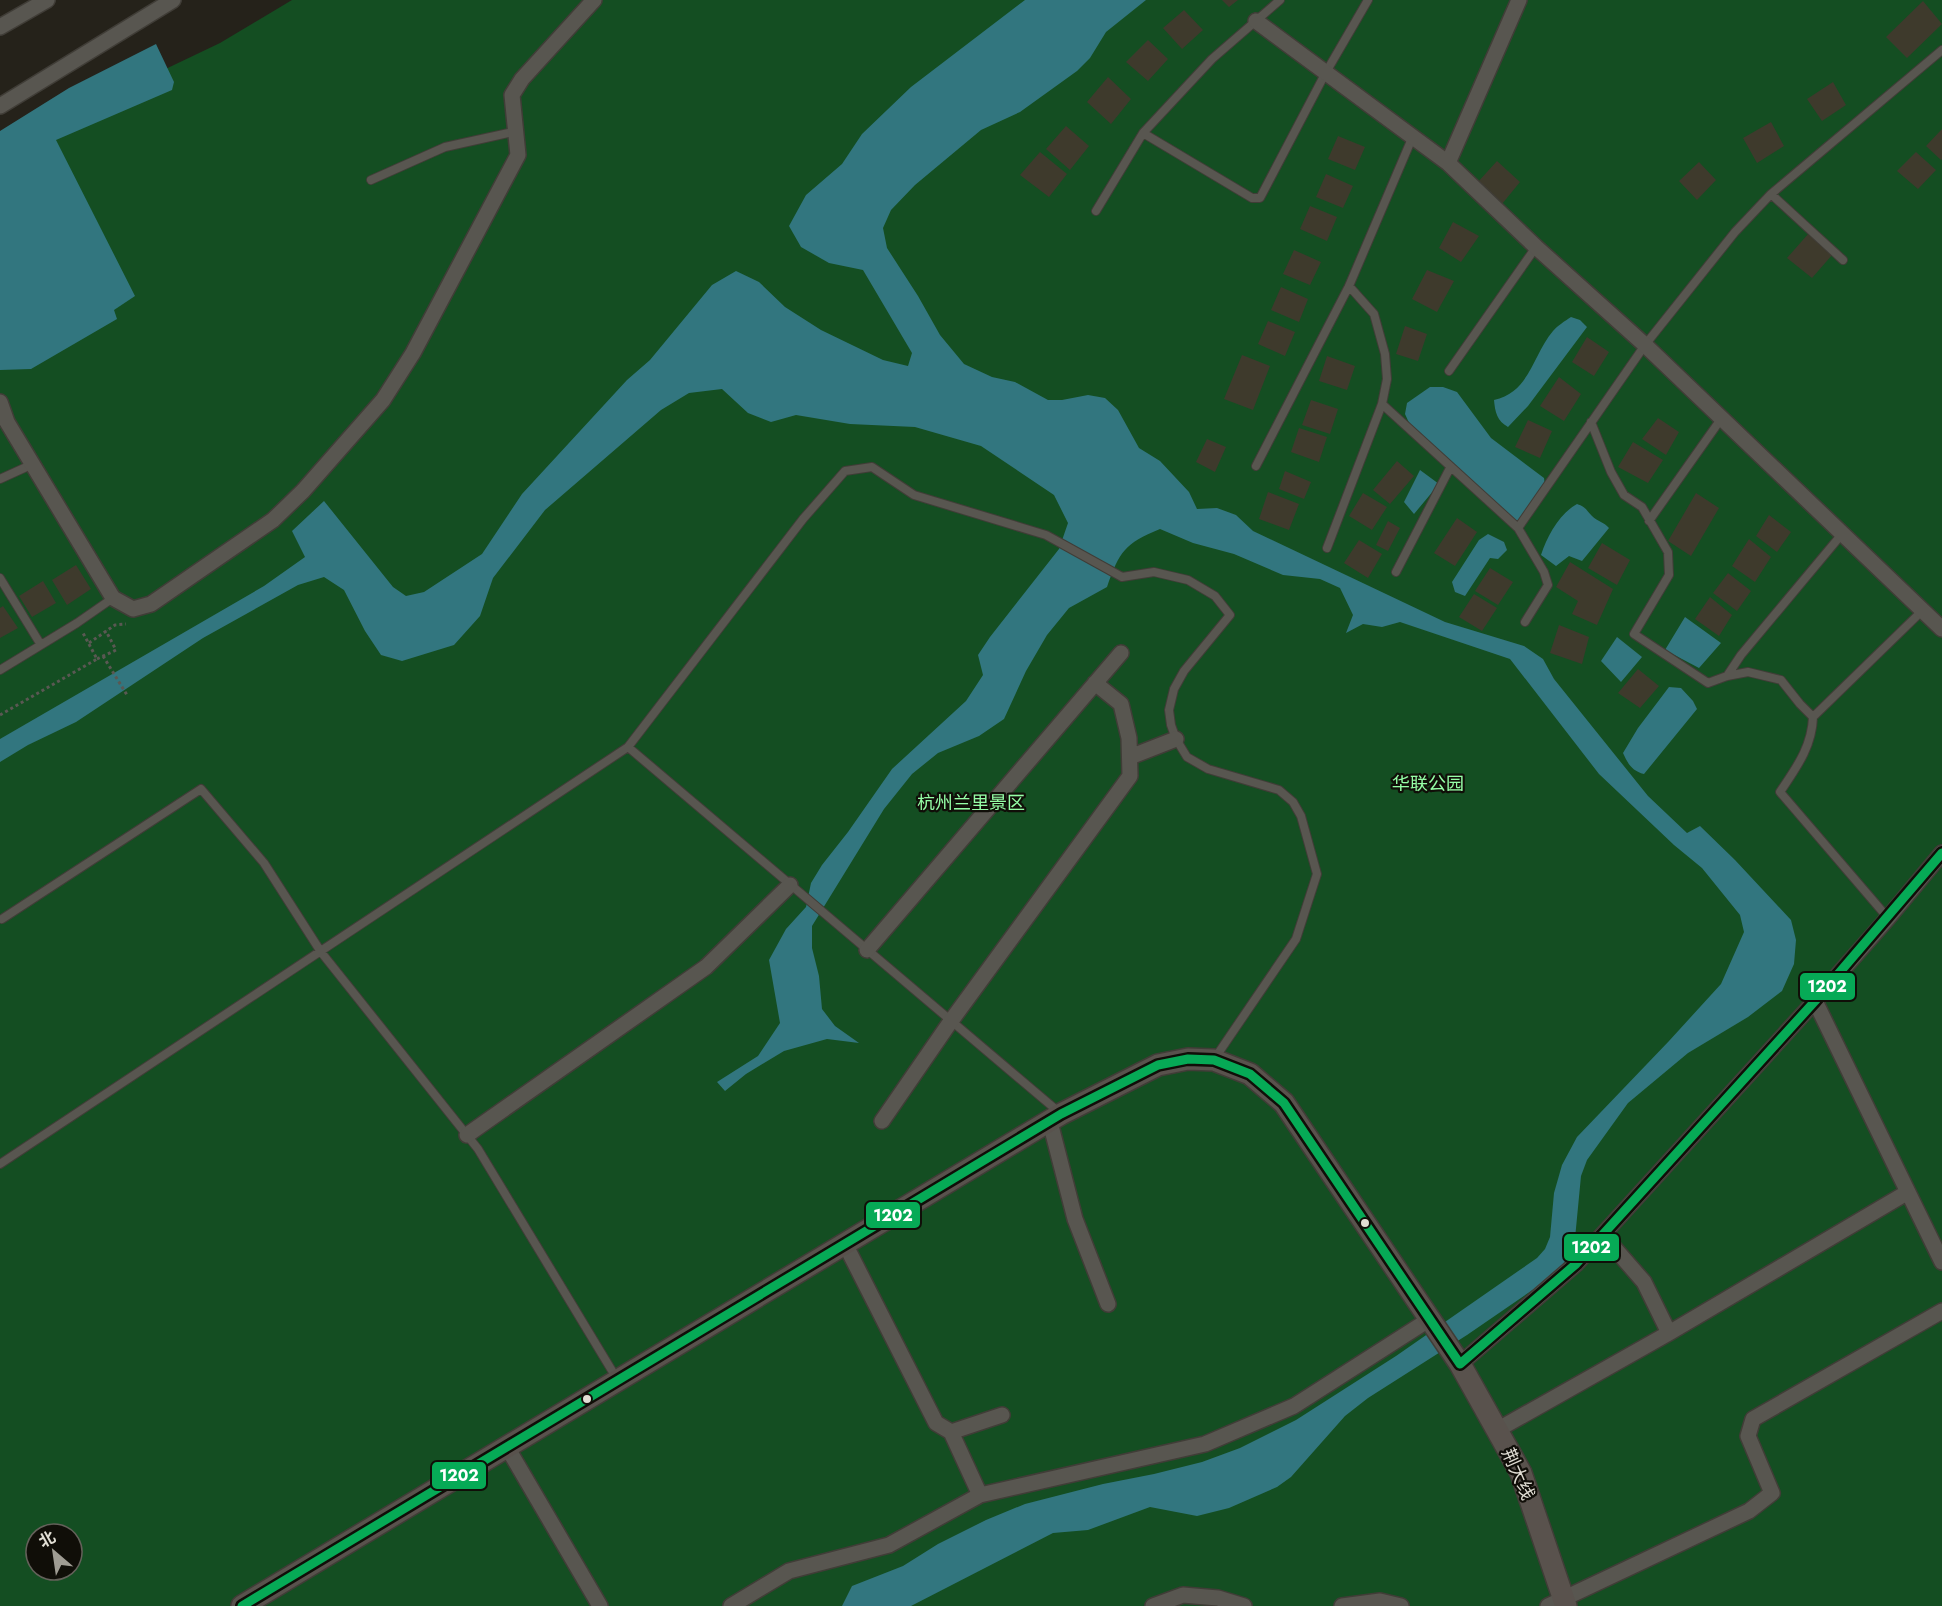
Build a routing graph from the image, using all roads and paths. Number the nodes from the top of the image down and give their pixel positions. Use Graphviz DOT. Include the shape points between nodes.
graph roads {
  1 [pos="47,0"];
  2 [pos="173,0"];
  3 [pos="594,0"];
  4 [pos="1280,0"];
  5 [pos="1368,0"];
  6 [pos="1519,0"];
  7 [pos="1256,21"];
  8 [pos="0,27"];
  9 [pos="1942,50"];
  10 [pos="1324,74"];
  11 [pos="0,106"];
  12 [pos="517,131"];
  13 [pos="1143,133"];
  14 [pos="1413,136"];
  15 [pos="1448,163"];
  16 [pos="371,180"];
  17 [pos="1771,194"];
  18 [pos="1096,211"];
  19 [pos="1536,247"];
  20 [pos="1843,260"];
  21 [pos="1349,286"];
  22 [pos="1645,345"];
  23 [pos="1449,371"];
  24 [pos="0,402"];
  25 [pos="1382,404"];
  26 [pos="1721,420"];
  27 [pos="1591,422"];
  28 [pos="33,464"];
  29 [pos="1256,466"];
  30 [pos="1450,468"];
  31 [pos="0,479"];
  32 [pos="1649,521"];
  33 [pos="1518,528"];
  34 [pos="1842,534"];
  35 [pos="1327,548"];
  36 [pos="1396,572"];
  37 [pos="0,578"];
  38 [pos="113,598"];
  39 [pos="141,607"];
  40 [pos="1922,611"];
  41 [pos="1525,622"];
  42 [pos="77,623"];
  43 [pos="1942,629"];
  44 [pos="106,631"];
  45 [pos="88,643"];
  46 [pos="41,645"];
  47 [pos="1121,653"];
  48 [pos="103,656"];
  49 [pos="97,659"];
  50 [pos="0,670"];
  51 [pos="1727,676"];
  52 [pos="1095,683"];
  53 [pos="127,695"];
  54 [pos="0,715"];
  55 [pos="1813,717"];
  56 [pos="1176,739"];
  57 [pos="628,747"];
  58 [pos="1130,757"];
  59 [pos="1942,853"];
  60 [pos="790,885"];
  61 [pos="1888,918"];
  62 [pos="2,919"];
  63 [pos="867,950"];
  64 [pos="321,952"];
  65 [pos="1815,1001"];
  66 [pos="951,1021"];
  67 [pos="1214,1060"];
  68 [pos="1055,1118"];
  69 [pos="882,1121"];
  70 [pos="467,1135"];
  71 [pos="0,1164"];
  72 [pos="1908,1192"];
  73 [pos="1603,1235"];
  74 [pos="845,1244"];
  75 [pos="1942,1262"];
  76 [pos="1108,1304"];
  77 [pos="1942,1311"];
  78 [pos="1430,1319"];
  79 [pos="1669,1333"];
  80 [pos="1456,1358"];
  81 [pos="618,1381"];
  82 [pos="1002,1415"];
  83 [pos="1497,1430"];
  84 [pos="951,1432"];
  85 [pos="507,1447"];
  86 [pos="980,1495"];
  87 [pos="1559,1604"];
  88 [pos="242,1606"];
  89 [pos="600,1606"];
  90 [pos="731,1606"];
  91 [pos="1153,1606"];
  92 [pos="1244,1606"];
  93 [pos="1342,1606"];
  94 [pos="1401,1606"];
  1 -- 8 [label="street"];
  2 -- 11 [label="street"];
  3 -- 12 [label="street" via="512,95"];
  4 -- 7 [label="lane"];
  5 -- 10 [label="lane"];
  6 -- 15 [label="street"];
  7 -- 10 [label="street"];
  7 -- 13 [label="lane" via="1212,59"];
  9 -- 17 [label="lane"];
  10 -- 13 [label="lane" via="1260,198 1252,198"];
  10 -- 14 [label="street"];
  12 -- 16 [label="lane" via="445,147"];
  12 -- 39 [label="street" via="518,155 383,400 273,520"];
  13 -- 18 [label="lane"];
  14 -- 15 [label="street"];
  14 -- 21 [label="lane"];
  15 -- 19 [label="street"];
  17 -- 20 [label="lane"];
  17 -- 22 [label="lane" via="1735,232"];
  19 -- 22 [label="street"];
  19 -- 23 [label="lane"];
  21 -- 25 [label="lane" via="1374,314 1385,354 1387,379"];
  21 -- 29 [label="lane"];
  22 -- 26 [label="street"];
  22 -- 27 [label="lane"];
  24 -- 28 [label="street"];
  25 -- 30 [label="lane"];
  25 -- 35 [label="lane"];
  26 -- 32 [label="lane"];
  26 -- 34 [label="street"];
  27 -- 32 [label="lane" via="1624,495 1642,507"];
  27 -- 33 [label="lane"];
  28 -- 31 [label="lane"];
  28 -- 38 [label="street"];
  30 -- 33 [label="lane"];
  30 -- 36 [label="lane"];
  32 -- 51 [label="lane" via="1668,552 1669,575 1634,634 1708,683"];
  33 -- 41 [label="lane" via="1548,585"];
  34 -- 40 [label="street"];
  34 -- 51 [label="lane"];
  37 -- 46 [label="lane"];
  38 -- 39 [label="street" via="133,609"];
  38 -- 42 [label="lane"];
  39 -- 44 [label="path" via="141,622 115,625"];
  40 -- 43 [label="street"];
  40 -- 55 [label="lane"];
  42 -- 45 [label="path"];
  42 -- 46 [label="lane"];
  44 -- 45 [label="path"];
  44 -- 48 [label="path" via="116,650"];
  45 -- 49 [label="path"];
  46 -- 50 [label="lane"];
  47 -- 52 [label="street"];
  48 -- 49 [label="path"];
  48 -- 53 [label="path"];
  49 -- 54 [label="path"];
  51 -- 55 [label="lane" via="1748,672 1782,680"];
  52 -- 58 [label="street" via="1121,704 1130,738"];
  52 -- 63 [label="street"];
  55 -- 61 [label="lane" via="1813,733 1805,753 1780,792"];
  56 -- 57 [label="lane" via="1169,710 1173,688 1230,615 1215,597 1188,580 1154,572 1122,578 1046,535 914,495 872,467 845,471 803,519"];
  56 -- 58 [label="street"];
  56 -- 67 [label="lane" via="1187,757 1208,769 1279,790 1293,802 1301,816 1317,874 1296,939"];
  57 -- 60 [label="lane"];
  57 -- 64 [label="lane"];
  58 -- 66 [label="street" via="1130,776"];
  59 -- 61 [label="street"];
  60 -- 63 [label="lane"];
  60 -- 70 [label="street" via="706,967"];
  61 -- 65 [label="street"];
  62 -- 64 [label="lane" via="201,789 264,863"];
  63 -- 66 [label="lane"];
  64 -- 70 [label="lane"];
  64 -- 71 [label="lane"];
  65 -- 72 [label="street"];
  65 -- 73 [label="street"];
  66 -- 68 [label="lane"];
  66 -- 69 [label="street"];
  67 -- 68 [label="street" via="1188,1059 1158,1065"];
  67 -- 78 [label="street, 荆大线" via="1250,1074 1284,1103"];
  68 -- 74 [label="street"];
  68 -- 76 [label="street" via="1075,1219"];
  70 -- 81 [label="lane"];
  72 -- 75 [label="street"];
  72 -- 79 [label="street"];
  73 -- 79 [label="street" via="1644,1282"];
  73 -- 80 [label="street" via="1576,1264"];
  74 -- 81 [label="street"];
  74 -- 84 [label="street" via="936,1423"];
  77 -- 87 [label="street" via="1753,1419 1748,1436 1772,1493 1749,1511"];
  78 -- 80 [label="street, 荆大线"];
  78 -- 86 [label="street" via="1294,1406 1205,1444"];
  79 -- 83 [label="street"];
  80 -- 83 [label="street, 荆大线"];
  81 -- 85 [label="street"];
  82 -- 84 [label="street"];
  83 -- 87 [label="street, 荆大线" via="1521,1473"];
  84 -- 86 [label="street"];
  85 -- 88 [label="street"];
  85 -- 89 [label="street"];
  86 -- 90 [label="street" via="889,1545 789,1571"];
  91 -- 92 [label="street" via="1183,1595 1218,1598"];
  93 -- 94 [label="street" via="1380,1601"];
}
